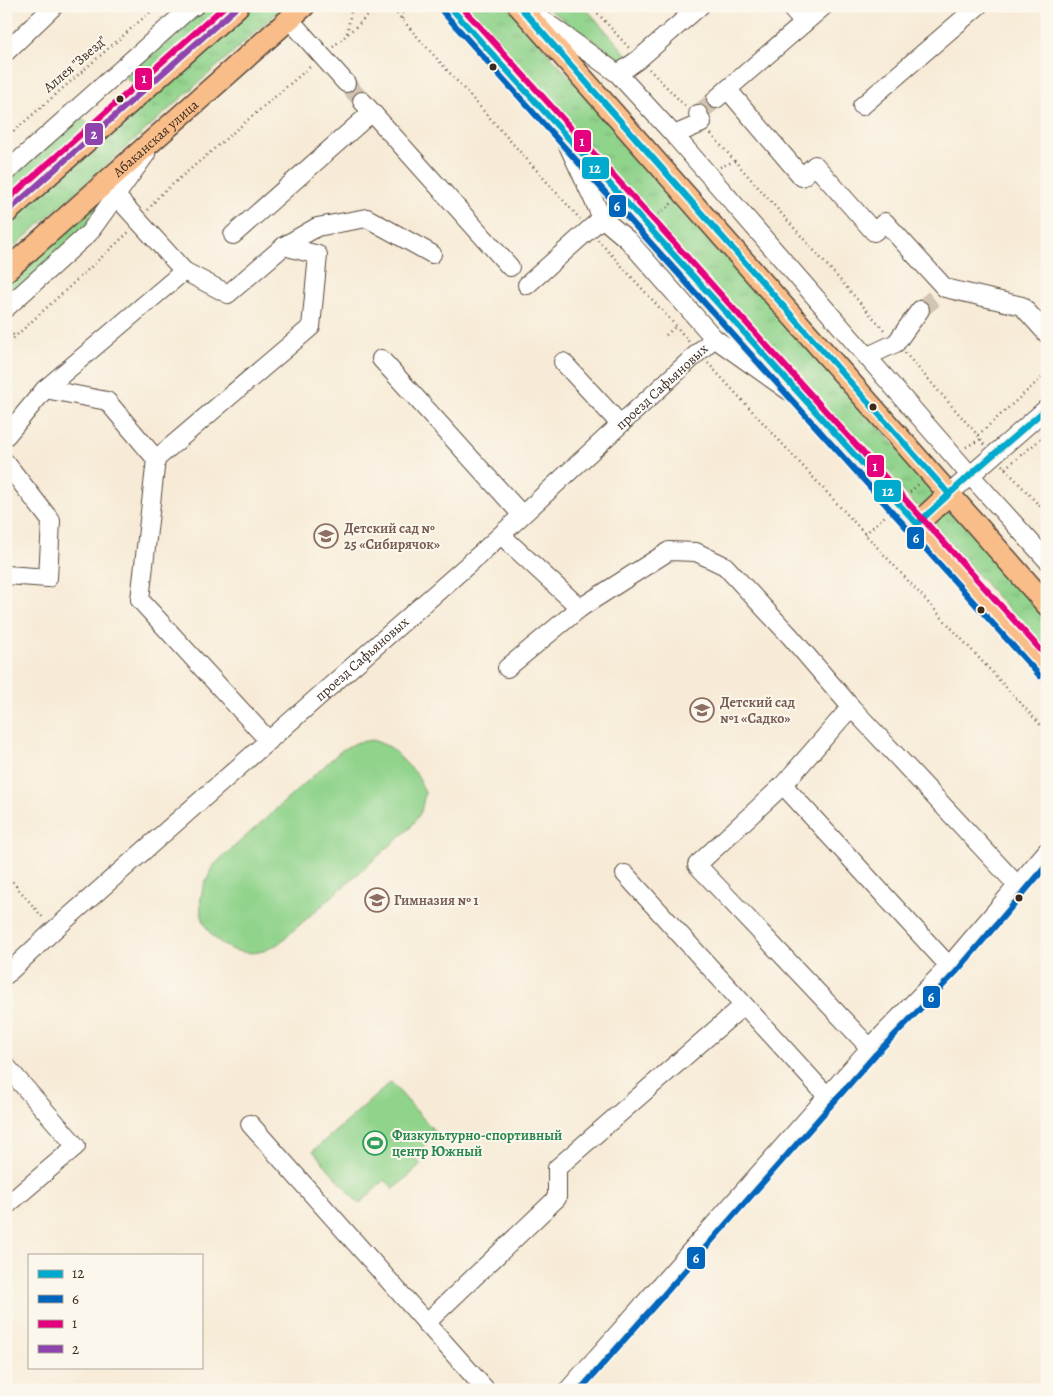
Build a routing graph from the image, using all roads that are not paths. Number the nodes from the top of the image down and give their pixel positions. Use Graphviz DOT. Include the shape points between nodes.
graph roads {
  1 [pos="54,6"];
  2 [pos="195,6"];
  3 [pos="238,6"];
  4 [pos="449,6"];
  5 [pos="519,6"];
  6 [pos="523,6"];
  7 [pos="700,6"];
  8 [pos="790,6"];
  9 [pos="824,6"];
  10 [pos="978,6"];
  11 [pos="297,13"];
  12 [pos="804,23"];
  13 [pos="6,52"];
  14 [pos="618,74"];
  15 [pos="346,83"];
  16 [pos="862,106"];
  17 [pos="700,119"];
  18 [pos="562,131"];
  19 [pos="159,135"];
  20 [pos="674,135"];
  21 [pos="6,172"];
  22 [pos="116,196"];
  23 [pos="6,213"];
  24 [pos="596,224"];
  25 [pos="233,235"];
  26 [pos="284,246"];
  27 [pos="432,254"];
  28 [pos="510,267"];
  29 [pos="6,270"];
  30 [pos="184,272"];
  31 [pos="527,285"];
  32 [pos="6,308"];
  33 [pos="920,310"];
  34 [pos="1047,334"];
  35 [pos="714,338"];
  36 [pos="868,356"];
  37 [pos="381,359"];
  38 [pos="563,362"];
  39 [pos="45,389"];
  40 [pos="807,403"];
  41 [pos="1047,408"];
  42 [pos="620,424"];
  43 [pos="6,436"];
  44 [pos="156,459"];
  45 [pos="6,463"];
  46 [pos="970,474"];
  47 [pos="948,494"];
  48 [pos="522,515"];
  49 [pos="917,524"];
  50 [pos="501,534"];
  51 [pos="1047,560"];
  52 [pos="6,575"];
  53 [pos="1047,605"];
  54 [pos="580,608"];
  55 [pos="507,668"];
  56 [pos="1047,670"];
  57 [pos="851,706"];
  58 [pos="269,741"];
  59 [pos="783,785"];
  60 [pos="1047,851"];
  61 [pos="625,874"];
  62 [pos="1017,885"];
  63 [pos="949,966"];
  64 [pos="6,976"];
  65 [pos="744,1005"];
  66 [pos="870,1048"];
  67 [pos="6,1066"];
  68 [pos="827,1096"];
  69 [pos="250,1124"];
  70 [pos="6,1206"];
  71 [pos="426,1323"];
  72 [pos="486,1390"];
  73 [pos="568,1390"];
  1 -- 13 [label="street"];
  2 -- 21 [label="street"];
  3 -- 23 [label="main road"];
  4 -- 18 [label="main road"];
  5 -- 47 [label="main road"];
  6 -- 14 [label="street"];
  7 -- 14 [label="street"];
  8 -- 12 [label="street"];
  9 -- 12 [label="street"];
  10 -- 16 [label="street"];
  11 -- 15 [label="street" via="323,56"];
  11 -- 19 [label="main road, Абаканская улица"];
  12 -- 34 [label="street" via="722,94 802,177 814,166 874,232 885,222 941,291 1022,306"];
  14 -- 20 [label="street"];
  17 -- 20 [label="street"];
  18 -- 24 [label="street"];
  18 -- 40 [label="main road"];
  19 -- 22 [label="street"];
  19 -- 29 [label="main road, Абаканская улица"];
  20 -- 36 [label="street"];
  22 -- 30 [label="street"];
  22 -- 32 [label="street" via="89,233"];
  24 -- 31 [label="street"];
  24 -- 35 [label="street" via="628,240"];
  25 -- 28 [label="street" via="367,107"];
  26 -- 27 [label="street" via="317,227 367,218"];
  26 -- 30 [label="street" via="228,294"];
  26 -- 44 [label="street" via="318,254 311,327"];
  30 -- 39 [label="street"];
  33 -- 36 [label="street" via="896,343"];
  35 -- 40 [label="street"];
  35 -- 42 [label="street, проезд Сафьяновых"];
  36 -- 46 [label="street"];
  37 -- 48 [label="street"];
  38 -- 42 [label="street"];
  39 -- 43 [label="street"];
  39 -- 44 [label="street" via="107,401"];
  40 -- 49 [label="main road"];
  41 -- 46 [label="street"];
  42 -- 48 [label="street, проезд Сафьяновых"];
  44 -- 58 [label="street" via="140,600"];
  45 -- 52 [label="street" via="50,521 48,578"];
  46 -- 47 [label="street"];
  46 -- 51 [label="street"];
  47 -- 49 [label="main road"];
  47 -- 53 [label="main road"];
  48 -- 50 [label="street, проезд Сафьяновых"];
  49 -- 56 [label="main road"];
  50 -- 54 [label="street"];
  50 -- 58 [label="street, проезд Сафьяновых"];
  54 -- 55 [label="street"];
  54 -- 57 [label="street" via="669,551 696,552 725,566"];
  57 -- 59 [label="street"];
  57 -- 62 [label="street"];
  58 -- 64 [label="street, проезд Сафьяновых"];
  59 -- 63 [label="street"];
  59 -- 66 [label="street" via="697,865"];
  60 -- 62 [label="street"];
  61 -- 65 [label="street"];
  62 -- 63 [label="street"];
  63 -- 66 [label="street"];
  65 -- 68 [label="street"];
  65 -- 71 [label="street" via="557,1168 557,1198"];
  66 -- 68 [label="street"];
  67 -- 70 [label="street" via="76,1146"];
  68 -- 73 [label="street"];
  69 -- 71 [label="street"];
  71 -- 72 [label="street"];
}
